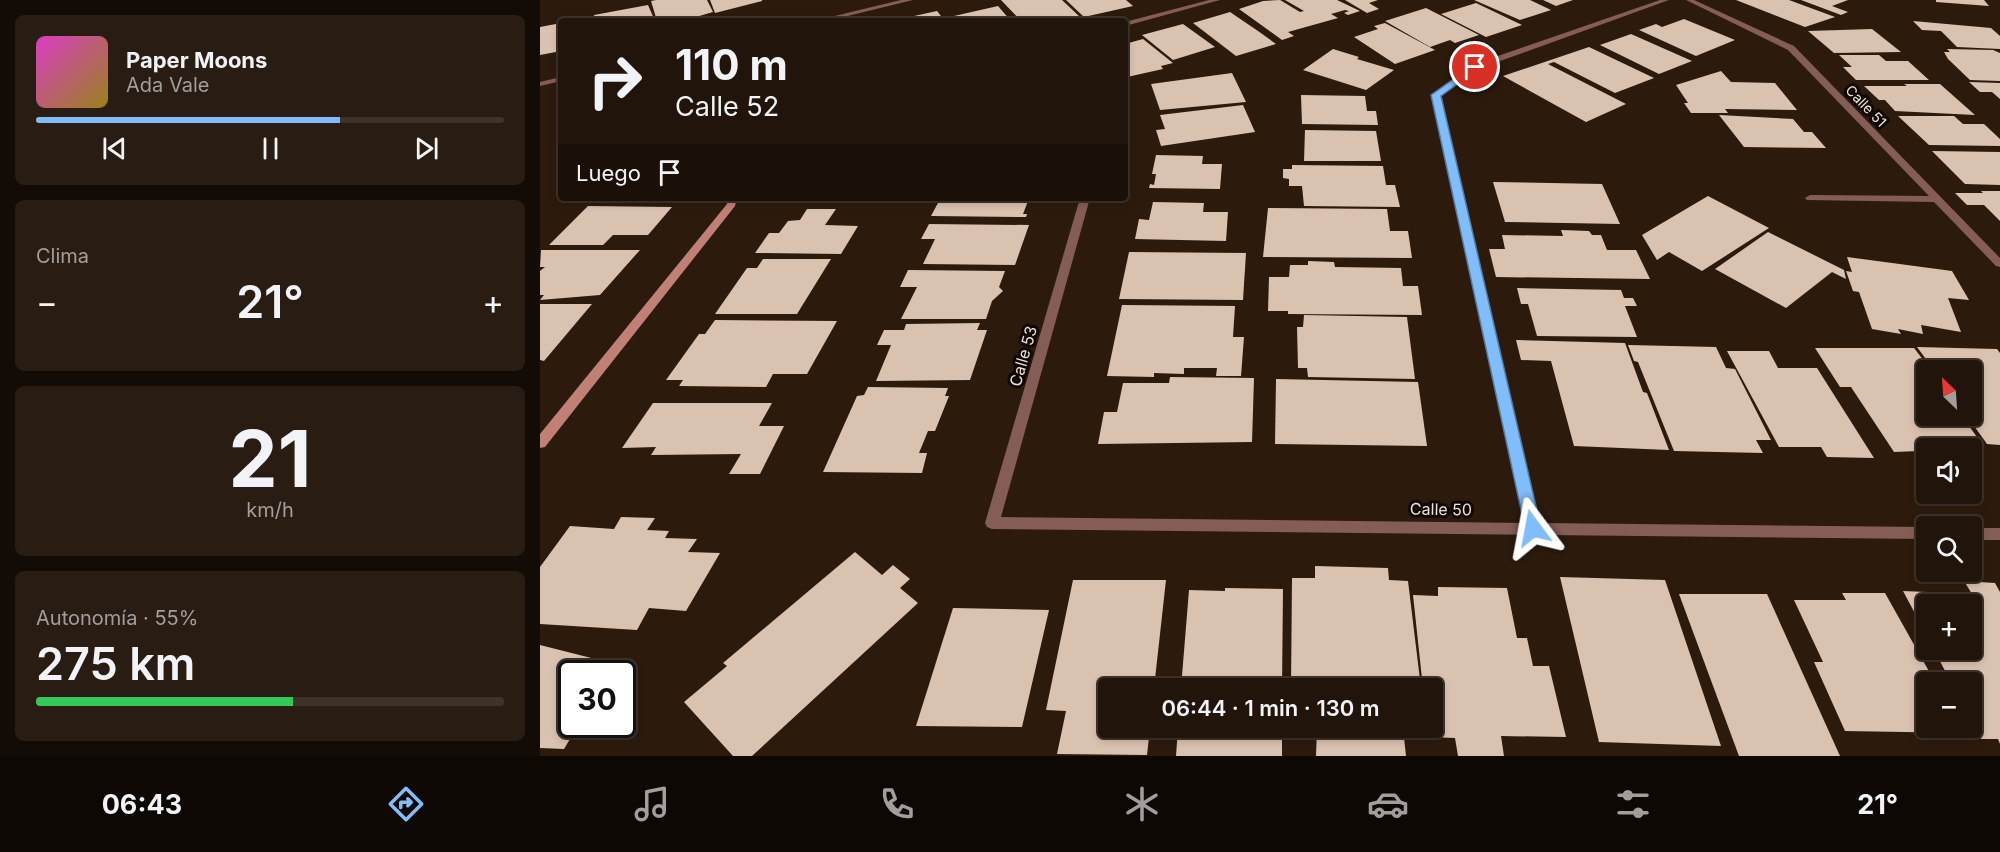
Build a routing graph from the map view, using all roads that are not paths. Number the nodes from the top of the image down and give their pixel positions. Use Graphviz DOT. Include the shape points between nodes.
graph roads {
  1 [pos="910,0"];
  2 [pos="1217,0"];
  3 [pos="1666,0"];
  4 [pos="1689,0"];
  5 [pos="832,18"];
  6 [pos="1128,23"];
  7 [pos="558,80"];
  8 [pos="540,84"];
  9 [pos="1810,198"];
  10 [pos="1938,199"];
  11 [pos="732,201"];
  12 [pos="1084,201"];
  13 [pos="2000,264"];
  14 [pos="540,442"];
  15 [pos="992,523"];
  16 [pos="1533,528"];
  17 [pos="1916,533"];
  18 [pos="1982,534"];
  19 [pos="2000,534"];
  1 -- 5 [label="street"];
  2 -- 6 [label="street"];
  3 -- 16 [label="street" via="1475,67 1436,95"];
  4 -- 10 [label="street, Calle 51" via="1791,48"];
  7 -- 8 [label="street"];
  9 -- 10 [label="street"];
  10 -- 13 [label="street, Calle 51"];
  11 -- 14 [label="street"];
  12 -- 15 [label="street, Calle 53"];
  15 -- 16 [label="street, Calle 50"];
  16 -- 17 [label="street, Calle 50"];
  18 -- 19 [label="street"];
}
